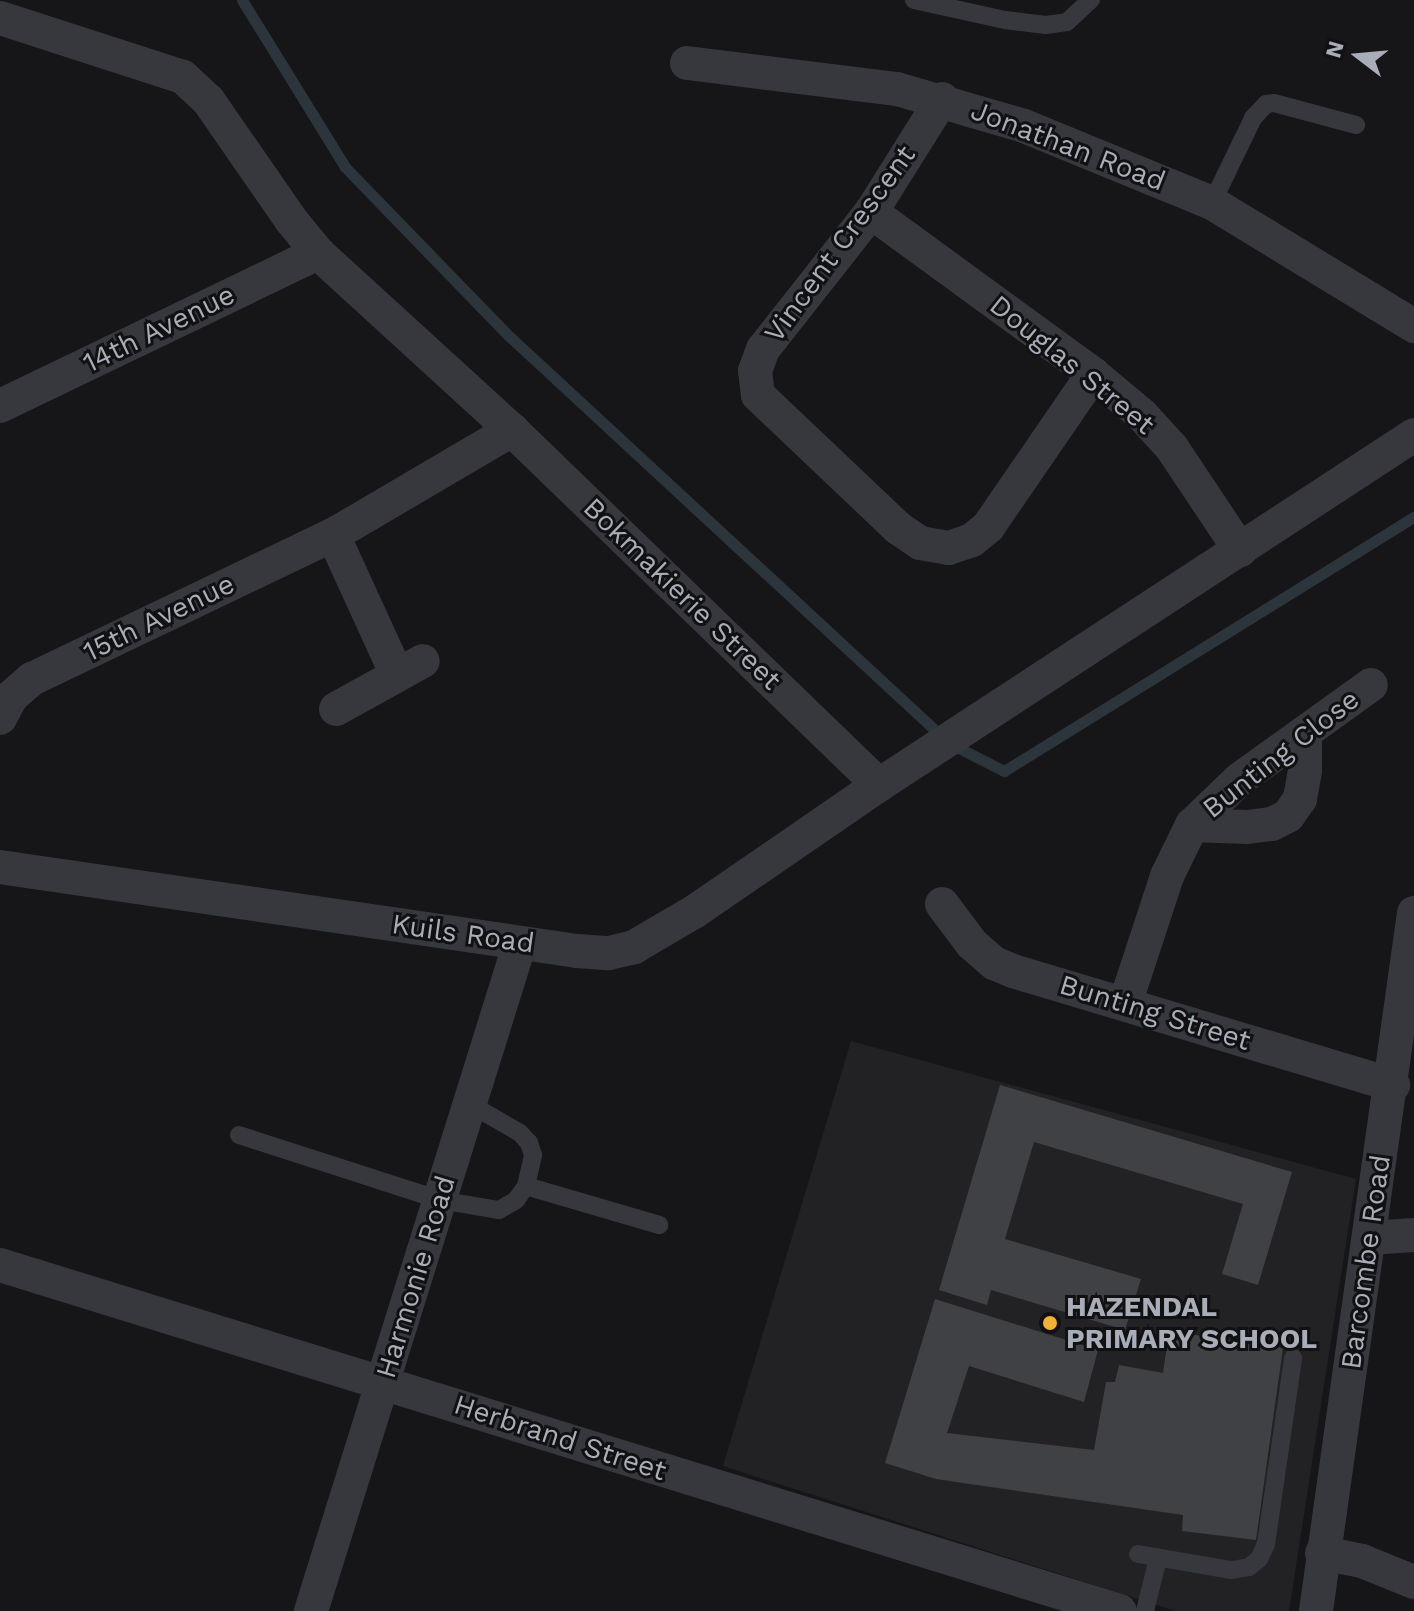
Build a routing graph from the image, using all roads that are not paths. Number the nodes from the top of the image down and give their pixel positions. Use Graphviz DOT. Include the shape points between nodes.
graph roads {
  1 [pos="914,0"];
  2 [pos="1091,0"];
  3 [pos="0,18"];
  4 [pos="687,63"];
  5 [pos="942,99"];
  6 [pos="1356,125"];
  7 [pos="1212,203"];
  8 [pos="871,212"];
  9 [pos="318,253"];
  10 [pos="1414,326"];
  11 [pos="1093,374"];
  12 [pos="0,406"];
  13 [pos="512,430"];
  14 [pos="1414,435"];
  15 [pos="333,535"];
  16 [pos="1240,550"];
  17 [pos="1371,685"];
  18 [pos="336,709"];
  19 [pos="0,718"];
  20 [pos="1305,733"];
  21 [pos="879,785"];
  22 [pos="1192,825"];
  23 [pos="0,867"];
  24 [pos="942,904"];
  25 [pos="1414,913"];
  26 [pos="520,943"];
  27 [pos="1125,1004"];
  28 [pos="1393,1085"];
  29 [pos="470,1104"];
  30 [pos="239,1135"];
  31 [pos="526,1186"];
  32 [pos="440,1200"];
  33 [pos="659,1225"];
  34 [pos="1414,1235"];
  35 [pos="1369,1238"];
  36 [pos="0,1265"];
  37 [pos="1293,1358"];
  38 [pos="383,1381"];
  39 [pos="1322,1553"];
  40 [pos="1138,1554"];
  41 [pos="1158,1558"];
  42 [pos="1403,1577"];
  43 [pos="311,1611"];
  44 [pos="1120,1611"];
  45 [pos="1145,1611"];
  46 [pos="1316,1611"];
  1 -- 2 [label="lane" via="1046,25 1067,22"];
  3 -- 9 [label="street, Bokmakierie Street" via="183,77 208,100"];
  4 -- 5 [label="street, Jonathan Road" via="809,76"];
  5 -- 7 [label="street, Jonathan Road" via="1117,161"];
  5 -- 8 [label="street, Vincent Crescent"];
  6 -- 7 [label="lane" via="1266,104 1253,118"];
  7 -- 10 [label="street, Jonathan Road"];
  8 -- 11 [label="street, Douglas Street"];
  8 -- 11 [label="street, Vincent Crescent" via="763,349 755,382 765,403 898,528 933,548 972,540 988,527"];
  9 -- 12 [label="street, 14th Avenue"];
  9 -- 13 [label="street, Bokmakierie Street"];
  11 -- 16 [label="street, Douglas Street" via="1172,448"];
  13 -- 15 [label="street, 15th Avenue"];
  13 -- 21 [label="street, Bokmakierie Street"];
  14 -- 16 [label="street"];
  15 -- 18 [label="street" via="410,668"];
  15 -- 19 [label="street, 15th Avenue" via="32,679 11,697"];
  16 -- 21 [label="street"];
  17 -- 20 [label="street, Bunting Close"];
  20 -- 22 [label="street, Bunting Close" via="1240,779"];
  20 -- 22 [label="street" via="1300,799 1288,816 1247,827"];
  21 -- 26 [label="street, Kuils Road" via="634,947 592,952"];
  22 -- 27 [label="street, Bunting Close" via="1167,876"];
  23 -- 26 [label="street, Kuils Road"];
  24 -- 27 [label="street, Bunting Street" via="994,963"];
  25 -- 28 [label="street, Barcombe Road"];
  26 -- 29 [label="street, Harmonie Road"];
  27 -- 28 [label="street, Bunting Street"];
  28 -- 35 [label="street, Barcombe Road"];
  29 -- 31 [label="lane" via="504,1121 529,1143 533,1155"];
  29 -- 32 [label="street, Harmonie Road"];
  30 -- 32 [label="lane"];
  31 -- 32 [label="lane" via="499,1210"];
  31 -- 33 [label="lane"];
  32 -- 38 [label="street, Harmonie Road"];
  34 -- 35 [label="street"];
  35 -- 39 [label="street, Barcombe Road"];
  36 -- 38 [label="street, Herbrand Street"];
  37 -- 41 [label="lane" via="1266,1544 1259,1559 1232,1570"];
  38 -- 43 [label="street, Harmonie Road"];
  38 -- 44 [label="street, Herbrand Street"];
  39 -- 42 [label="street"];
  39 -- 46 [label="street, Barcombe Road"];
  40 -- 41 [label="lane"];
  41 -- 45 [label="lane"];
}
